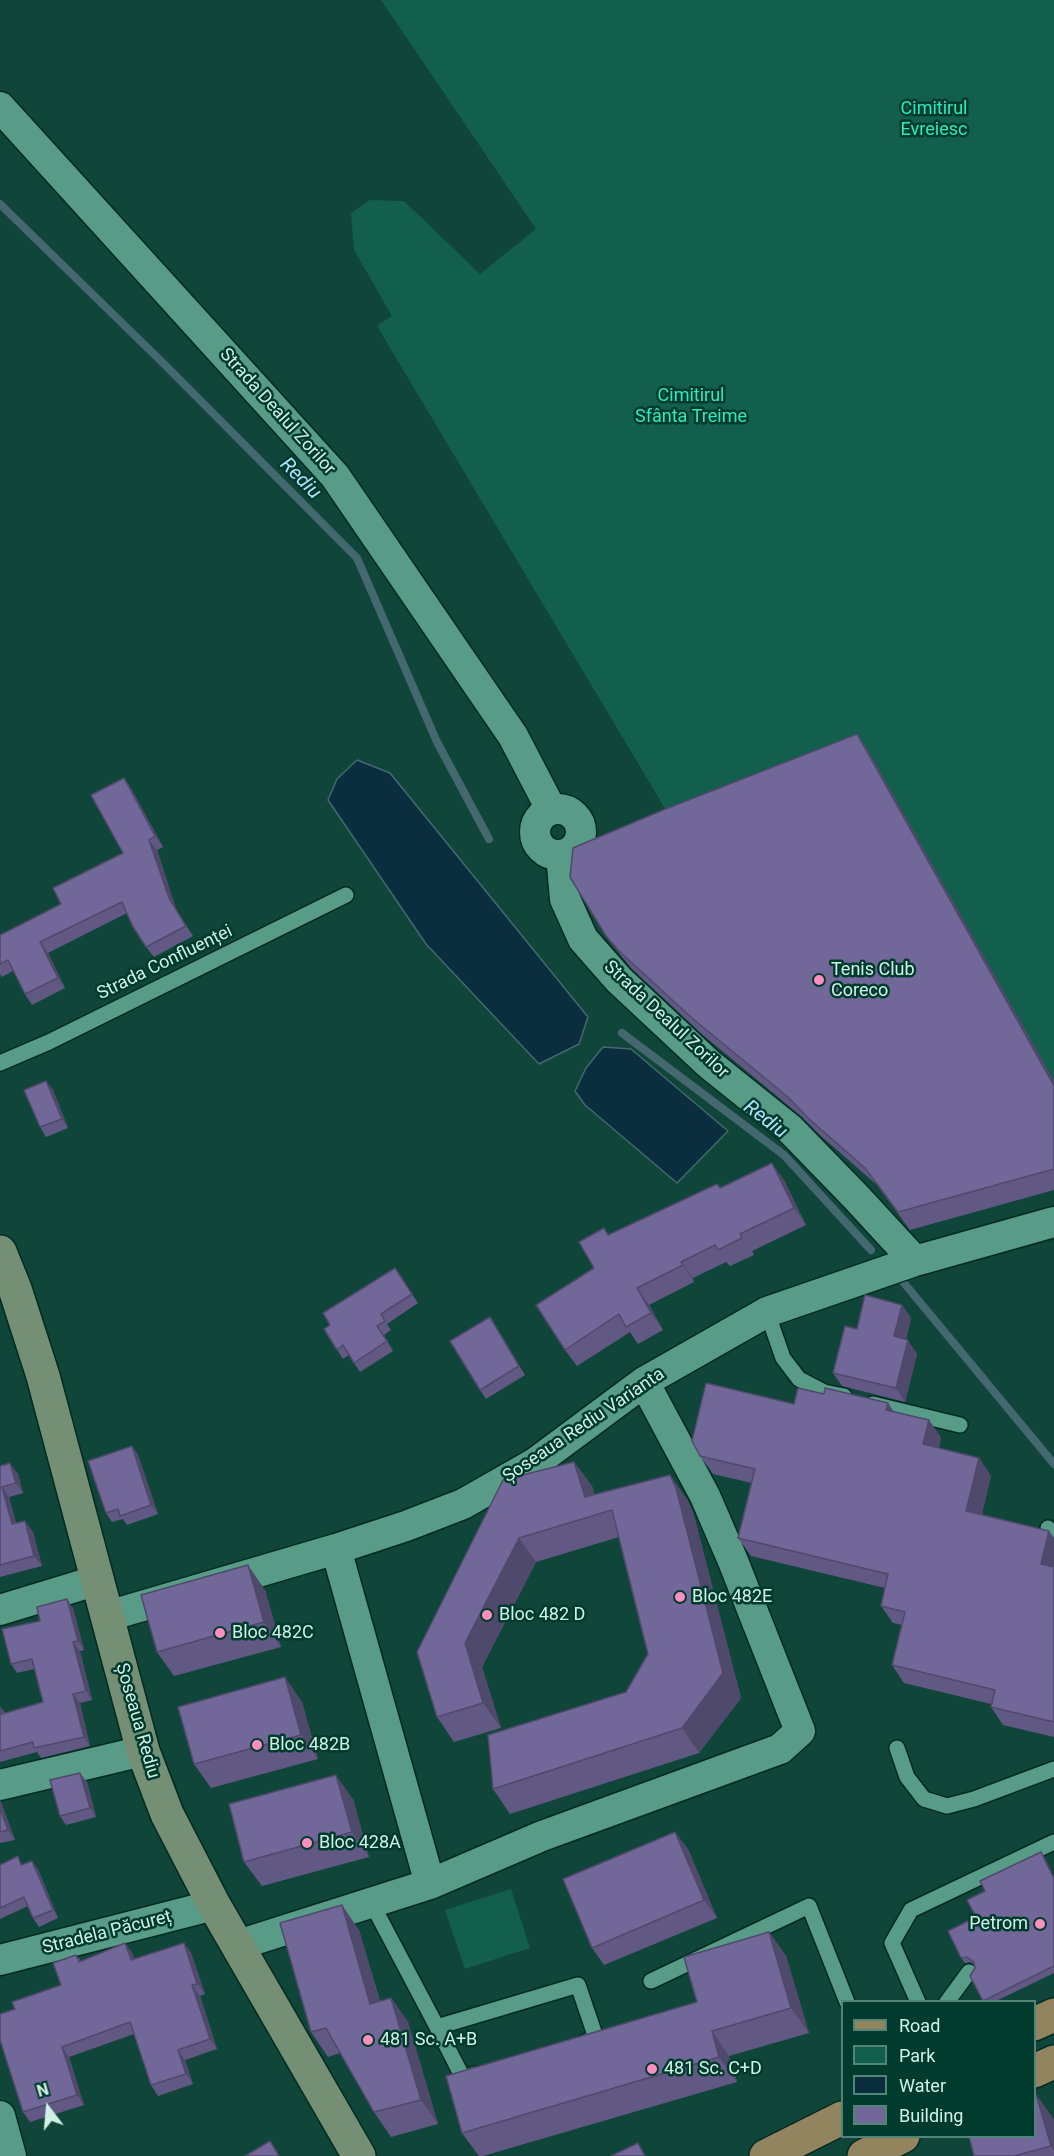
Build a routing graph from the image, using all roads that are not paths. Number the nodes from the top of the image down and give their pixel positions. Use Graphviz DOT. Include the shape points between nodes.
graph roads {
  1 [pos="0,107"];
  2 [pos="346,895"];
  3 [pos="0,1063"];
  4 [pos="1054,1222"];
  5 [pos="0,1252"];
  6 [pos="915,1261"];
  7 [pos="767,1312"];
  8 [pos="644,1382"];
  9 [pos="960,1425"];
  10 [pos="336,1549"];
  11 [pos="98,1580"];
  12 [pos="0,1610"];
  13 [pos="108,1616"];
  14 [pos="897,1748"];
  15 [pos="143,1751"];
  16 [pos="1054,1770"];
  17 [pos="0,1785"];
  18 [pos="1054,1842"];
  19 [pos="430,1884"];
  20 [pos="371,1902"];
  21 [pos="214,1905"];
  22 [pos="238,1945"];
  23 [pos="0,1960"];
  24 [pos="969,1972"];
  25 [pos="651,1981"];
  26 [pos="847,2000"];
  27 [pos="918,2000"];
  28 [pos="948,2000"];
  29 [pos="1054,2014"];
  30 [pos="1036,2023"];
  31 [pos="437,2027"];
  32 [pos="574,2045"];
  33 [pos="1054,2062"];
  34 [pos="485,2071"];
  35 [pos="1036,2071"];
  36 [pos="841,2119"];
  37 [pos="899,2138"];
  38 [pos="359,2156"];
  39 [pos="766,2156"];
  40 [pos="864,2156"];
  1 -- 6 [label="street, Strada Dealul Zorilor" via="335,476 513,736 551,809 538,818 534,833 546,852 561,855 565,899 583,939 620,980 709,1064 790,1129"];
  2 -- 3 [label="lane, Strada Confluenței"];
  4 -- 6 [label="street, Șoseaua Rediu Varianta"];
  5 -- 11 [label="main road, Șoseaua Rediu" via="44,1376"];
  6 -- 7 [label="street, Șoseaua Rediu Varianta"];
  7 -- 8 [label="street, Șoseaua Rediu Varianta"];
  7 -- 9 [label="lane" via="783,1358 799,1379 824,1392"];
  8 -- 10 [label="street, Șoseaua Rediu Varianta" via="535,1463 463,1504"];
  8 -- 19 [label="street" via="705,1496 800,1731 780,1749 542,1836"];
  10 -- 13 [label="street, Șoseaua Rediu Varianta"];
  10 -- 19 [label="street"];
  11 -- 12 [label="street"];
  11 -- 13 [label="main road, Șoseaua Rediu"];
  13 -- 15 [label="main road, Șoseaua Rediu"];
  14 -- 16 [label="lane" via="907,1777 924,1798 947,1806"];
  15 -- 17 [label="street"];
  15 -- 21 [label="main road, Șoseaua Rediu" via="167,1814"];
  18 -- 27 [label="lane" via="911,1910 891,1943"];
  19 -- 20 [label="street"];
  20 -- 22 [label="street"];
  20 -- 31 [label="lane"];
  21 -- 22 [label="main road, Șoseaua Rediu"];
  21 -- 23 [label="street, Stradela Păcureț"];
  22 -- 38 [label="main road, Șoseaua Rediu"];
  24 -- 28 [label="lane"];
  25 -- 26 [label="lane" via="809,1906"];
  29 -- 30 [label="main road"];
  31 -- 32 [label="lane" via="578,1984 596,2038"];
  31 -- 34 [label="lane" via="463,2078"];
  33 -- 35 [label="main road"];
  36 -- 39 [label="main road"];
  37 -- 40 [label="main road"];
}
